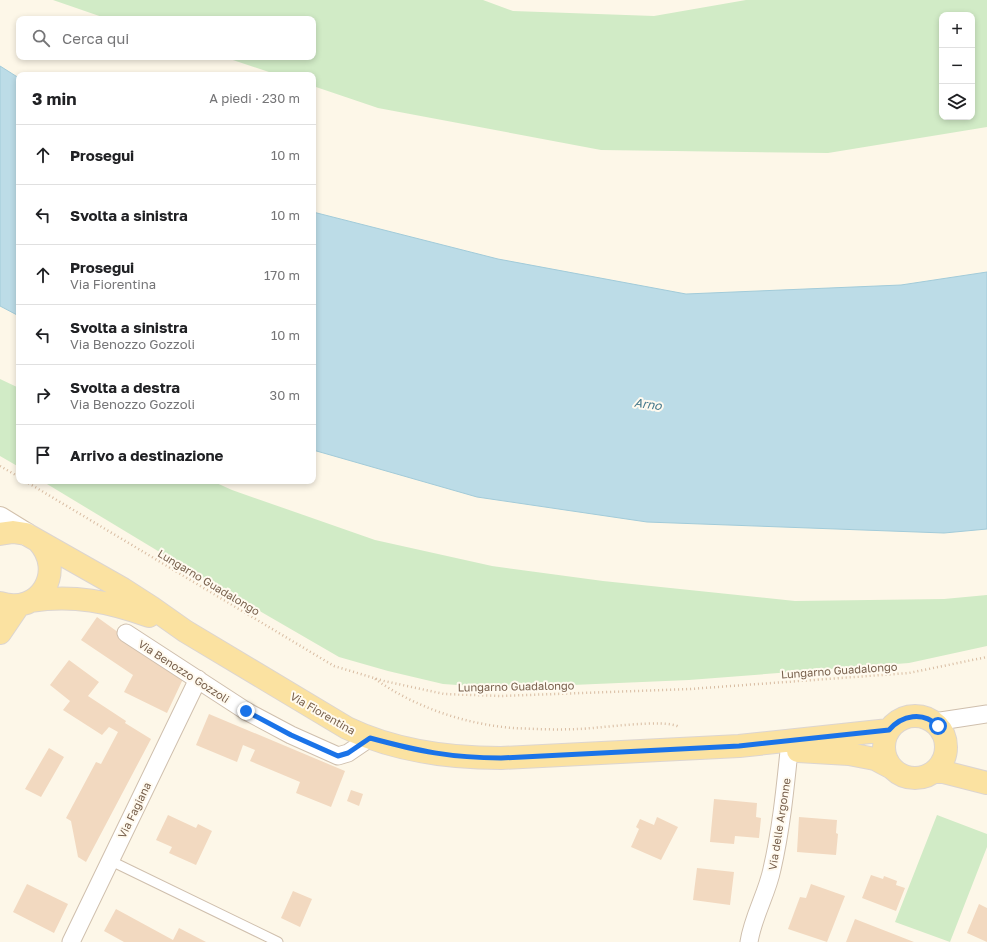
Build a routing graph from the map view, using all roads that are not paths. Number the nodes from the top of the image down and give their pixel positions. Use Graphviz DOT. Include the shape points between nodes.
graph roads {
  1 [pos="0,518"];
  2 [pos="0,534"];
  3 [pos="31,537"];
  4 [pos="17,603"];
  5 [pos="185,631"];
  6 [pos="0,633"];
  7 [pos="126,633"];
  8 [pos="198,679"];
  9 [pos="987,714"];
  10 [pos="934,722"];
  11 [pos="889,730"];
  12 [pos="370,738"];
  13 [pos="739,746"];
  14 [pos="790,751"];
  15 [pos="892,768"];
  16 [pos="936,770"];
  17 [pos="987,783"];
  18 [pos="109,860"];
  19 [pos="71,942"];
  20 [pos="278,942"];
  21 [pos="749,942"];
  1 -- 3 [label="main road, Via Fiorentina"];
  2 -- 3 [label="main road, Via Fiorentina" via="13,532"];
  3 -- 4 [label="main road, Via Fiorentina" via="48,556 50,576 43,590"];
  3 -- 5 [label="main road, Via Fiorentina" via="151,607"];
  4 -- 5 [label="main road, Via Fiorentina" via="52,598 102,602"];
  4 -- 6 [label="main road"];
  5 -- 12 [label="main road, Via Fiorentina" via="347,728"];
  7 -- 8 [label="street, Via Benozzo Gozzoli"];
  8 -- 12 [label="street, Via Benozzo Gozzoli" via="246,711 338,756 348,753"];
  8 -- 18 [label="street, Via Fagiana"];
  9 -- 10 [label="street"];
  10 -- 11 [label="main road" via="912,716 895,723"];
  10 -- 16 [label="main road" via="944,734 946,744 944,758"];
  11 -- 13 [label="main road, Via Fiorentina"];
  11 -- 15 [label="main road" via="884,750"];
  12 -- 13 [label="main road, Via Fiorentina" via="415,751 468,758"];
  13 -- 14 [label="main road, Via Fiorentina"];
  14 -- 15 [label="main road, Via Fiorentina" via="849,754 875,759"];
  14 -- 21 [label="street, Via delle Argonne" via="772,871 752,925"];
  15 -- 16 [label="main road" via="909,778 928,775"];
  16 -- 17 [label="main road"];
  18 -- 19 [label="street, Via Fagiana"];
  18 -- 20 [label="lane"];
}
